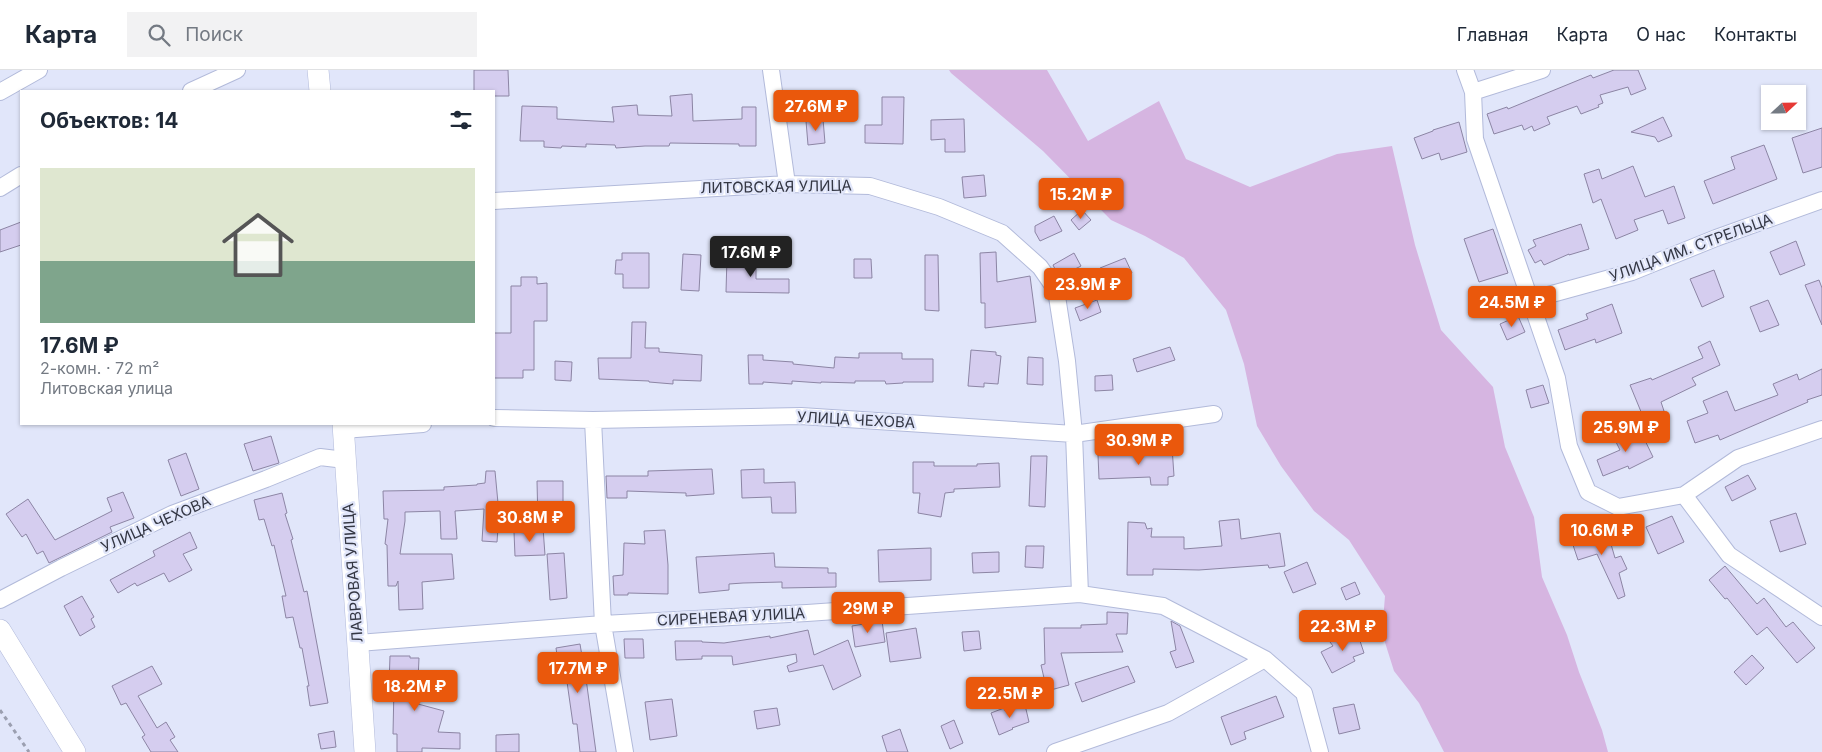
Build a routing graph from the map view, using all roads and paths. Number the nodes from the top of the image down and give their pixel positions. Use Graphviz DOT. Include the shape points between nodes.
graph roads {
  1 [pos="238,70"];
  2 [pos="318,70"];
  3 [pos="771,70"];
  4 [pos="1465,70"];
  5 [pos="1542,70"];
  6 [pos="36,71"];
  7 [pos="194,90"];
  8 [pos="320,90"];
  9 [pos="0,92"];
  10 [pos="1473,92"];
  11 [pos="20,176"];
  12 [pos="787,184"];
  13 [pos="0,188"];
  14 [pos="1822,200"];
  15 [pos="495,201"];
  16 [pos="1530,300"];
  17 [pos="1214,414"];
  18 [pos="495,418"];
  19 [pos="593,420"];
  20 [pos="396,425"];
  21 [pos="343,427"];
  22 [pos="1822,429"];
  23 [pos="1074,433"];
  24 [pos="345,460"];
  25 [pos="1684,495"];
  26 [pos="1080,594"];
  27 [pos="0,600"];
  28 [pos="1822,617"];
  29 [pos="603,624"];
  30 [pos="0,630"];
  31 [pos="358,643"];
  32 [pos="1266,659"];
  33 [pos="0,710"];
  34 [pos="29,752"];
  35 [pos="75,752"];
  36 [pos="365,752"];
  37 [pos="625,752"];
  38 [pos="1055,752"];
  39 [pos="1320,752"];
  1 -- 7 [label="street"];
  2 -- 8 [label="street"];
  3 -- 12 [label="street"];
  4 -- 10 [label="street"];
  5 -- 10 [label="street"];
  6 -- 9 [label="street"];
  10 -- 16 [label="street" via="1474,139"];
  11 -- 13 [label="street"];
  12 -- 15 [label="street, ЛИТОВСКАЯ УЛИЦА"];
  12 -- 23 [label="street, ЛИТОВСКАЯ УЛИЦА" via="870,186 939,207 1002,233 1040,267 1056,290"];
  14 -- 16 [label="street, УЛИЦА ИМ. СТРЕЛЬЦА" via="1632,272"];
  16 -- 25 [label="street" via="1557,378 1569,446 1588,492 1618,507"];
  17 -- 23 [label="street, УЛИЦА ЧЕХОВА"];
  18 -- 19 [label="street, УЛИЦА ЧЕХОВА"];
  19 -- 23 [label="street, УЛИЦА ЧЕХОВА" via="801,416"];
  19 -- 29 [label="street"];
  20 -- 21 [label="street"];
  21 -- 24 [label="street, ЛАВРОВАЯ УЛИЦА"];
  22 -- 25 [label="street" via="1738,458"];
  23 -- 26 [label="street"];
  24 -- 27 [label="street, УЛИЦА ЧЕХОВА" via="320,457 172,514"];
  24 -- 31 [label="street, ЛАВРОВАЯ УЛИЦА"];
  25 -- 28 [label="street" via="1729,555"];
  26 -- 29 [label="street, СИРЕНЕВАЯ УЛИЦА"];
  26 -- 32 [label="street, СИРЕНЕВАЯ УЛИЦА" via="1163,606"];
  29 -- 31 [label="street, СИРЕНЕВАЯ УЛИЦА"];
  29 -- 37 [label="street"];
  30 -- 35 [label="street"];
  31 -- 36 [label="street, ЛАВРОВАЯ УЛИЦА"];
  32 -- 38 [label="street" via="1168,713"];
  32 -- 39 [label="street, СИРЕНЕВАЯ УЛИЦА" via="1304,692"];
  33 -- 34 [label="path"];
}
